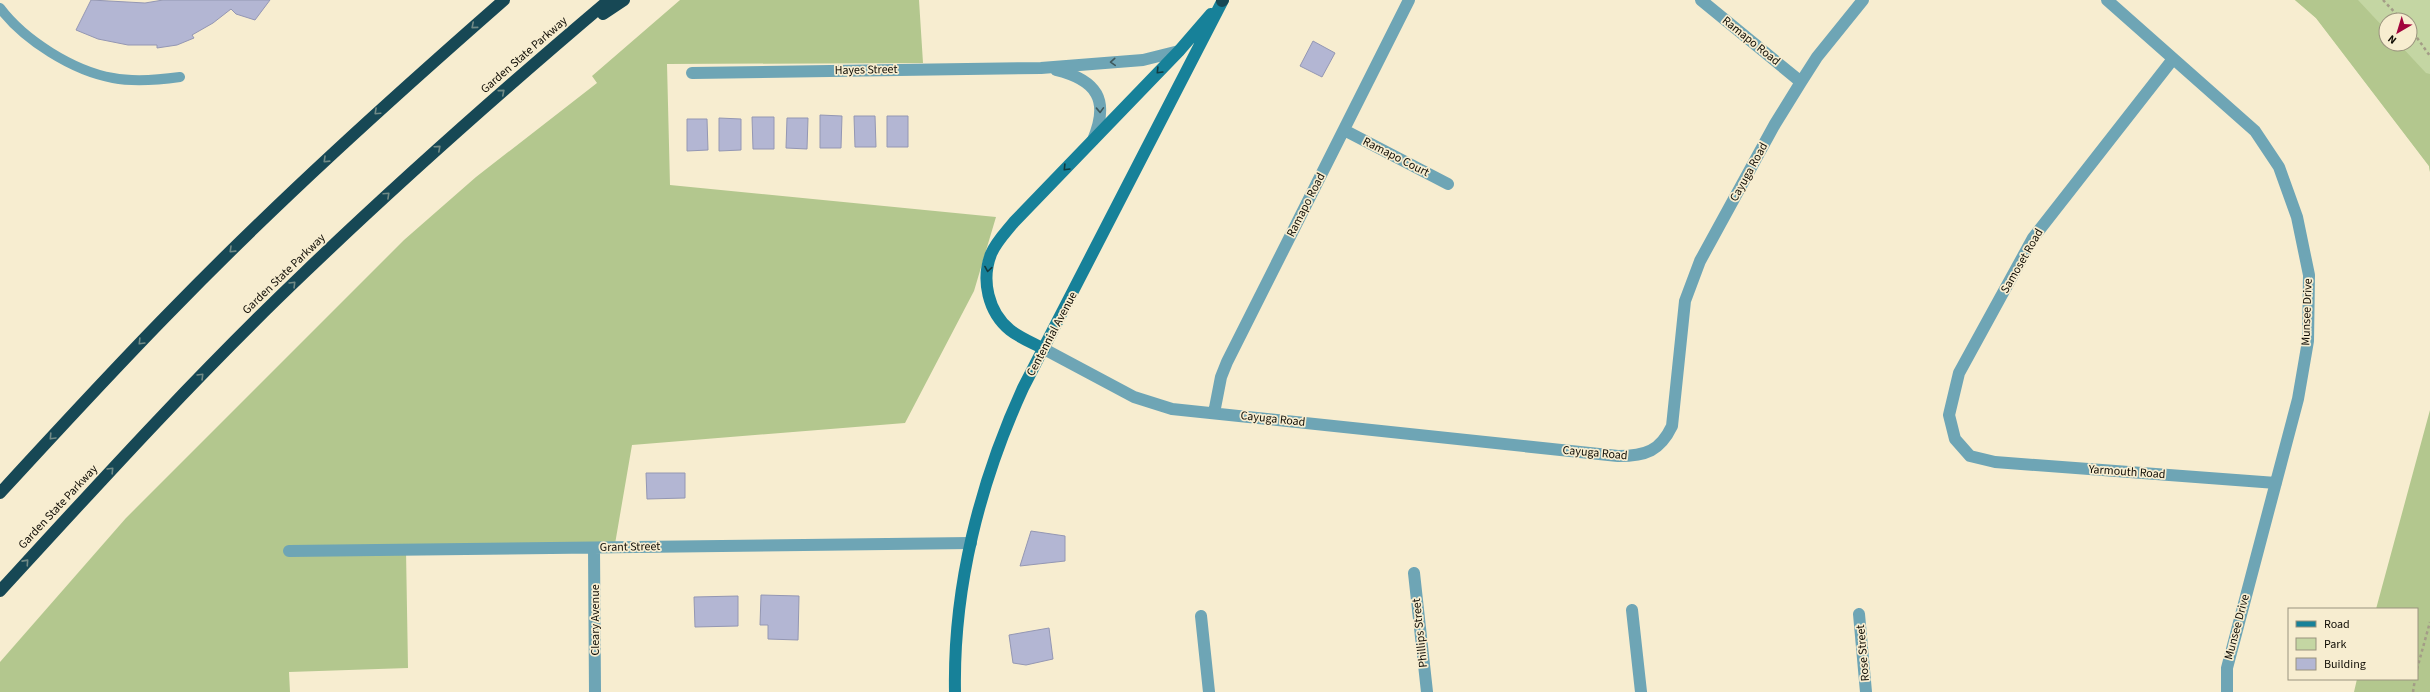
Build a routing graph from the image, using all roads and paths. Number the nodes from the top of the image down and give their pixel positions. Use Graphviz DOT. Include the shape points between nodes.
graph roads {
  1 [pos="504,0"];
  2 [pos="609,0"];
  3 [pos="624,0"];
  4 [pos="1223,0"];
  5 [pos="1409,0"];
  6 [pos="1701,0"];
  7 [pos="1863,0"];
  8 [pos="2107,0"];
  9 [pos="2383,0"];
  10 [pos="0,8"];
  11 [pos="2394,12"];
  12 [pos="2418,39"];
  13 [pos="1179,51"];
  14 [pos="2430,56"];
  15 [pos="2173,59"];
  16 [pos="1041,68"];
  17 [pos="692,73"];
  18 [pos="180,77"];
  19 [pos="519,77"];
  20 [pos="1801,82"];
  21 [pos="1344,130"];
  22 [pos="1093,140"];
  23 [pos="1448,184"];
  24 [pos="1044,349"];
  25 [pos="1214,413"];
  26 [pos="1980,458"];
  27 [pos="2276,483"];
  28 [pos="0,493"];
  29 [pos="971,543"];
  30 [pos="594,548"];
  31 [pos="289,551"];
  32 [pos="1414,573"];
  33 [pos="0,591"];
  34 [pos="1632,610"];
  35 [pos="1859,614"];
  36 [pos="1202,616"];
  37 [pos="2430,622"];
  38 [pos="2418,665"];
  39 [pos="2415,680"];
  40 [pos="595,692"];
  41 [pos="955,692"];
  42 [pos="1209,692"];
  43 [pos="1427,692"];
  44 [pos="1641,692"];
  45 [pos="1866,692"];
  46 [pos="2227,692"];
  47 [pos="2413,692"];
  1 -- 28 [label="highway, one-way" via="383,106 224,258 166,315"];
  2 -- 19 [label="highway, Garden State Parkway"];
  3 -- 19 [label="highway"];
  4 -- 13 [label="main road"];
  4 -- 24 [label="main road, Centennial Avenue"];
  5 -- 21 [label="street, Ramapo Road"];
  6 -- 20 [label="street, Ramapo Road"];
  7 -- 20 [label="street, Cayuga Road" via="1817,57"];
  8 -- 15 [label="street, Munsee Drive"];
  9 -- 11 [label="path"];
  10 -- 18 [label="lane" via="8,20 35,43 75,65 112,78 158,80"];
  12 -- 14 [label="path"];
  13 -- 16 [label="street, Hayes Street, one-way" via="1143,60"];
  13 -- 22 [label="main road, one-way"];
  15 -- 26 [label="street, Samoset Road" via="2033,238 1959,373 1949,415 1950,421 1955,439 1970,456"];
  15 -- 27 [label="street, Munsee Drive" via="2255,131 2279,166 2297,217 2309,275 2308,340 2298,399"];
  16 -- 17 [label="street, Hayes Street"];
  16 -- 22 [label="street, Hayes Street, one-way" via="1079,77 1095,91 1101,108 1098,129"];
  33 -- 19 [label="highway, Garden State Parkway, one-way" via="193,384 303,274 409,174"];
  20 -- 25 [label="street, Cayuga Road" via="1775,124 1700,261 1685,301 1672,426 1665,440 1653,450 1636,456 1618,456"];
  21 -- 23 [label="street, Ramapo Court"];
  21 -- 25 [label="street, Ramapo Road" via="1227,362 1221,377"];
  22 -- 24 [label="main road, one-way" via="1014,222 997,244 988,265 988,292 995,312 1009,329"];
  24 -- 25 [label="street, Cayuga Road" via="1147,403 1172,409"];
  24 -- 29 [label="main road, Centennial Avenue" via="1004,430 990,470"];
  26 -- 27 [label="street, Yarmouth Road" via="1995,462"];
  27 -- 46 [label="street, Munsee Drive" via="2227,668"];
  29 -- 30 [label="street, Grant Street"];
  29 -- 41 [label="main road, Centennial Avenue" via="958,617"];
  30 -- 31 [label="street, Grant Street"];
  30 -- 40 [label="street, Cleary Avenue"];
  32 -- 43 [label="street, Phillips Street"];
  34 -- 44 [label="street"];
  35 -- 45 [label="street, Rose Street"];
  36 -- 42 [label="street"];
  37 -- 38 [label="path"];
  39 -- 47 [label="path"];
}
